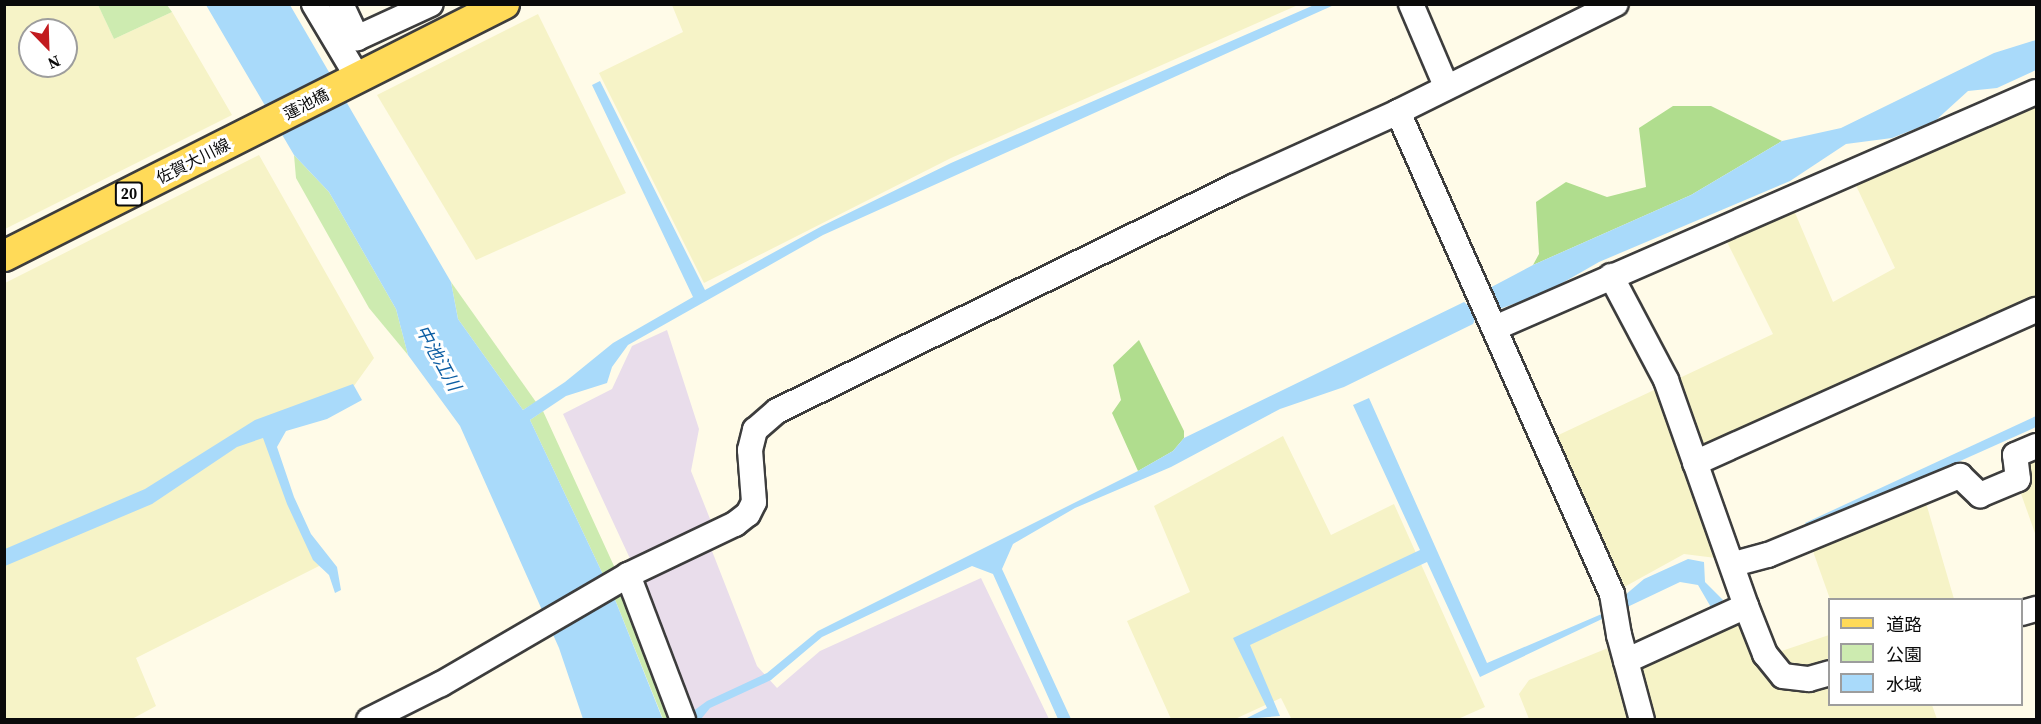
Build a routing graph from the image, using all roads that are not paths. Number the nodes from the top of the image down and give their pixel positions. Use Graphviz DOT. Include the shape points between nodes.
graph roads {
  1 [pos="314,4"];
  2 [pos="341,4"];
  3 [pos="431,4"];
  4 [pos="504,4"];
  5 [pos="1411,4"];
  6 [pos="1616,4"];
  7 [pos="358,78"];
  8 [pos="1446,86"];
  9 [pos="2037,92"];
  10 [pos="1398,112"];
  11 [pos="254,131"];
  12 [pos="4,256"];
  13 [pos="1611,276"];
  14 [pos="2037,310"];
  15 [pos="1489,316"];
  16 [pos="2037,446"];
  17 [pos="1695,463"];
  18 [pos="1734,564"];
  19 [pos="628,575"];
  20 [pos="1746,606"];
  21 [pos="1626,661"];
  22 [pos="1828,674"];
  23 [pos="682,716"];
  24 [pos="369,720"];
  25 [pos="1642,720"];
  1 -- 7 [label="street"];
  2 -- 3 [label="street" via="357,38"];
  4 -- 7 [label="main road, 20"];
  5 -- 8 [label="street"];
  6 -- 8 [label="street"];
  7 -- 11 [label="main road, 蓮池橋 / 20"];
  8 -- 10 [label="street"];
  9 -- 13 [label="street"];
  10 -- 15 [label="street"];
  10 -- 19 [label="street" via="1235,186 777,411 755,430 750,450 754,501 748,514 735,524"];
  11 -- 12 [label="main road, 佐賀大川線 / 20"];
  13 -- 15 [label="street"];
  13 -- 17 [label="street" via="1666,380"];
  14 -- 17 [label="street"];
  15 -- 21 [label="street" via="1612,594"];
  16 -- 18 [label="street" via="2015,455 2018,478 1980,495 1960,476 1768,555"];
  17 -- 18 [label="street"];
  18 -- 20 [label="street"];
  19 -- 23 [label="street"];
  19 -- 24 [label="street"];
  20 -- 21 [label="street"];
  20 -- 22 [label="street" via="1765,654 1784,676 1809,679"];
  21 -- 25 [label="street"];
}
